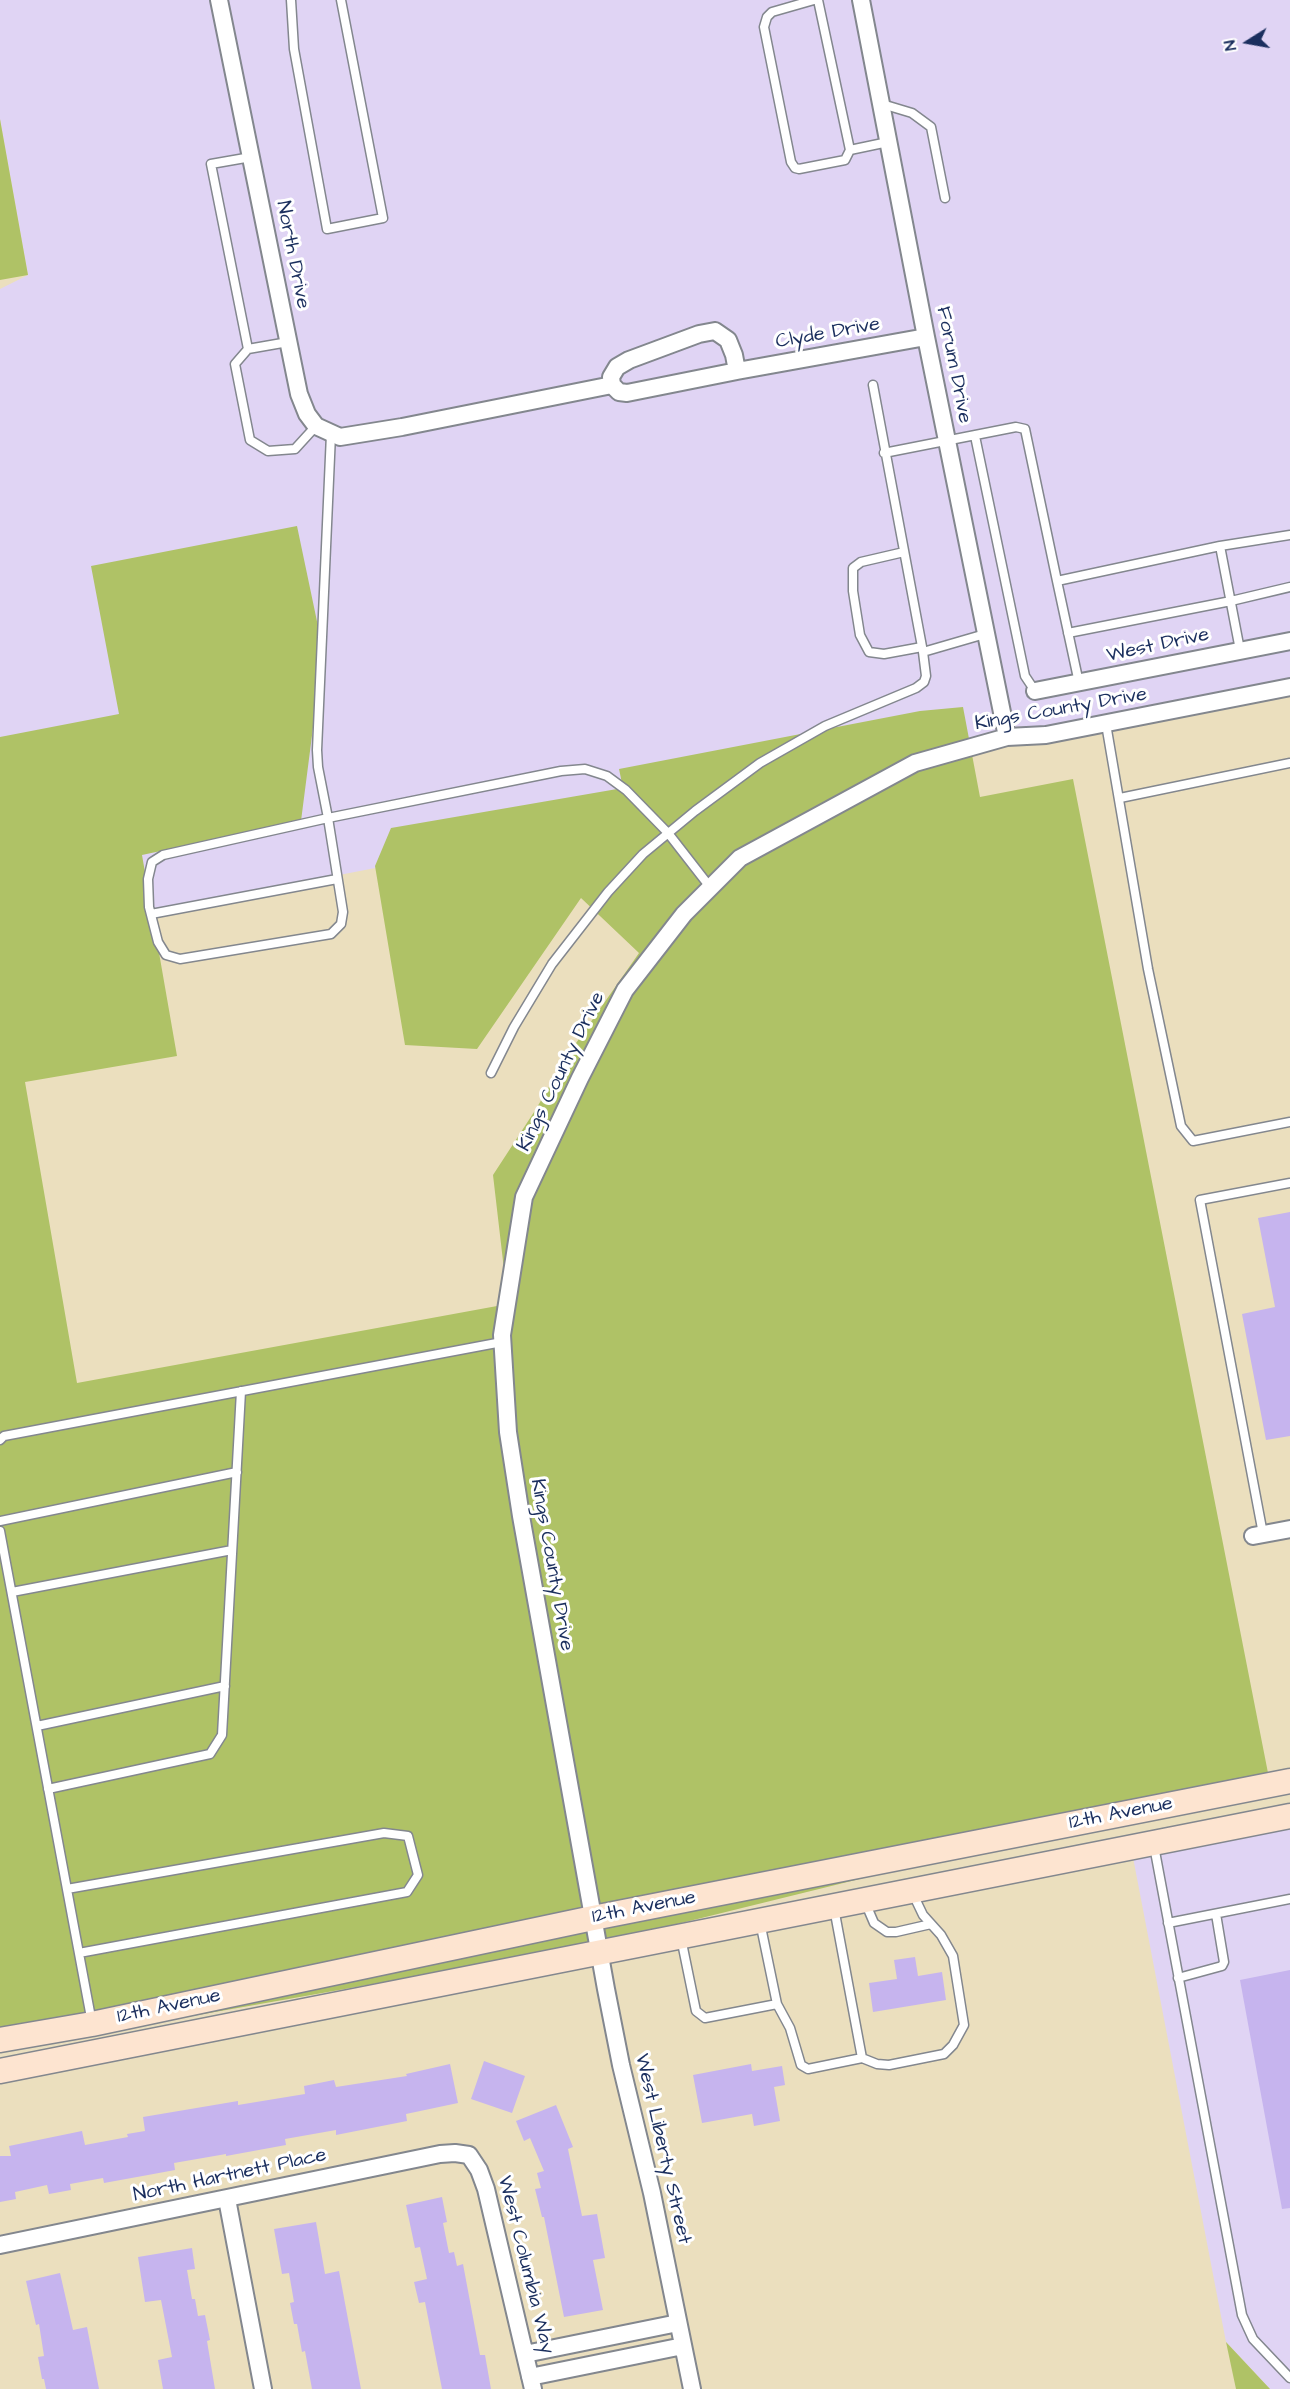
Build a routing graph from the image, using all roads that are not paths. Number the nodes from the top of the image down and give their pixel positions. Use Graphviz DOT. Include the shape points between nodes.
graph roads {
  1 [pos="219,0"];
  2 [pos="292,0"];
  3 [pos="341,0"];
  4 [pos="814,0"];
  5 [pos="818,0"];
  6 [pos="861,0"];
  7 [pos="881,104"];
  8 [pos="888,142"];
  9 [pos="850,150"];
  10 [pos="251,157"];
  11 [pos="945,198"];
  12 [pos="926,337"];
  13 [pos="288,342"];
  14 [pos="248,349"];
  15 [pos="737,371"];
  16 [pos="612,385"];
  17 [pos="873,385"];
  18 [pos="323,430"];
  19 [pos="975,436"];
  20 [pos="947,442"];
  21 [pos="884,453"];
  22 [pos="1290,535"];
  23 [pos="1220,546"];
  24 [pos="904,552"];
  25 [pos="1057,581"];
  26 [pos="1290,587"];
  27 [pos="1231,601"];
  28 [pos="1068,633"];
  29 [pos="985,634"];
  30 [pos="1290,641"];
  31 [pos="923,650"];
  32 [pos="1240,650"];
  33 [pos="1079,683"];
  34 [pos="1290,687"];
  35 [pos="1035,691"];
  36 [pos="1106,724"];
  37 [pos="1007,738"];
  38 [pos="1290,763"];
  39 [pos="1120,798"];
  40 [pos="328,818"];
  41 [pos="668,833"];
  42 [pos="337,879"];
  43 [pos="710,887"];
  44 [pos="151,914"];
  45 [pos="491,1073"];
  46 [pos="1290,1122"];
  47 [pos="1290,1183"];
  48 [pos="502,1342"];
  49 [pos="242,1391"];
  50 [pos="0,1440"];
  51 [pos="237,1472"];
  52 [pos="0,1521"];
  53 [pos="1290,1529"];
  54 [pos="0,1531"];
  55 [pos="1258,1535"];
  56 [pos="232,1550"];
  57 [pos="12,1592"];
  58 [pos="225,1686"];
  59 [pos="37,1726"];
  60 [pos="1290,1782"];
  61 [pos="48,1789"];
  62 [pos="1290,1816"];
  63 [pos="1153,1842"];
  64 [pos="67,1889"];
  65 [pos="911,1890"];
  66 [pos="864,1899"];
  67 [pos="1290,1899"];
  68 [pos="833,1905"];
  69 [pos="1216,1914"];
  70 [pos="593,1918"];
  71 [pos="760,1919"];
  72 [pos="1168,1923"];
  73 [pos="931,1924"];
  74 [pos="680,1935"];
  75 [pos="599,1951"];
  76 [pos="79,1953"];
  77 [pos="1179,1977"];
  78 [pos="777,2004"];
  79 [pos="92,2024"];
  80 [pos="0,2040"];
  81 [pos="862,2058"];
  82 [pos="0,2071"];
  83 [pos="469,2155"];
  84 [pos="227,2199"];
  85 [pos="0,2245"];
  86 [pos="678,2323"];
  87 [pos="683,2346"];
  88 [pos="525,2354"];
  89 [pos="1290,2378"];
  90 [pos="531,2383"];
  91 [pos="263,2389"];
  92 [pos="692,2389"];
  1 -- 10 [label="street, North Drive"];
  2 -- 3 [label="lane" via="294,49 327,230 383,218"];
  4 -- 9 [label="lane" via="772,12 764,27 791,162 799,169 845,160"];
  5 -- 9 [label="lane"];
  6 -- 7 [label="street, Forum Drive"];
  7 -- 8 [label="street, Forum Drive"];
  7 -- 11 [label="lane" via="912,113 931,127"];
  8 -- 9 [label="lane"];
  8 -- 12 [label="street, Forum Drive"];
  10 -- 13 [label="street, North Drive"];
  10 -- 14 [label="lane" via="211,164"];
  12 -- 15 [label="street, Clyde Drive"];
  12 -- 20 [label="street, Forum Drive"];
  13 -- 14 [label="lane"];
  13 -- 18 [label="street, North Drive" via="298,394 307,414"];
  14 -- 18 [label="lane" via="235,364 250,440 268,451 295,449"];
  15 -- 16 [label="street, Clyde Drive" via="627,393"];
  15 -- 16 [label="street" via="728,340 715,331 629,360 617,367 611,377"];
  16 -- 18 [label="street" via="340,437"];
  17 -- 21 [label="lane"];
  18 -- 40 [label="lane" via="316,750"];
  19 -- 20 [label="lane"];
  19 -- 25 [label="lane" via="1016,427 1025,429"];
  19 -- 35 [label="lane" via="1025,676"];
  20 -- 21 [label="lane"];
  20 -- 29 [label="street, Forum Drive"];
  21 -- 24 [label="lane"];
  22 -- 23 [label="lane"];
  23 -- 25 [label="lane"];
  23 -- 27 [label="lane"];
  24 -- 31 [label="lane"];
  24 -- 31 [label="lane" via="861,562 852,568 860,635 869,652"];
  25 -- 28 [label="lane"];
  26 -- 27 [label="lane"];
  27 -- 28 [label="lane"];
  27 -- 32 [label="lane"];
  28 -- 33 [label="lane"];
  29 -- 31 [label="lane"];
  29 -- 37 [label="street, Forum Drive"];
  30 -- 32 [label="street, West Drive"];
  31 -- 41 [label="lane" via="926,676 916,688 825,726 760,763"];
  32 -- 33 [label="street, West Drive"];
  33 -- 35 [label="street, West Drive"];
  34 -- 36 [label="street, Kings County Drive"];
  36 -- 37 [label="street, Kings County Drive"];
  36 -- 39 [label="lane"];
  37 -- 43 [label="street, Kings County Drive" via="915,763 740,858"];
  38 -- 39 [label="lane"];
  39 -- 46 [label="lane" via="1148,969 1181,1126 1193,1141"];
  40 -- 41 [label="lane" via="585,769 607,776 626,790"];
  40 -- 42 [label="lane"];
  40 -- 44 [label="lane" via="163,855 152,862 148,879"];
  41 -- 43 [label="lane"];
  41 -- 45 [label="lane" via="608,891 552,964"];
  42 -- 44 [label="lane"];
  42 -- 44 [label="lane" via="343,912 340,924 331,934 180,960 166,955 158,942"];
  43 -- 48 [label="street, Kings County Drive" via="625,990 524,1197"];
  47 -- 55 [label="lane" via="1200,1200"];
  48 -- 49 [label="lane"];
  48 -- 70 [label="street, Kings County Drive" via="508,1432 521,1516"];
  49 -- 50 [label="lane" via="4,1436"];
  49 -- 51 [label="lane"];
  51 -- 52 [label="lane"];
  51 -- 56 [label="lane"];
  53 -- 55 [label="street"];
  54 -- 57 [label="lane"];
  56 -- 57 [label="lane"];
  56 -- 58 [label="lane"];
  57 -- 59 [label="lane"];
  58 -- 59 [label="lane"];
  58 -- 61 [label="lane" via="222,1735 210,1754"];
  59 -- 61 [label="lane"];
  60 -- 63 [label="main road" via="1278,1797 1189,1818 1167,1828"];
  60 -- 70 [label="main road, 12th Avenue"];
  61 -- 64 [label="lane"];
  62 -- 63 [label="main road, 12th Avenue"];
  63 -- 65 [label="main road, 12th Avenue"];
  63 -- 72 [label="lane"];
  64 -- 76 [label="lane"];
  64 -- 76 [label="lane" via="384,1833 408,1836 418,1875 407,1892"];
  65 -- 66 [label="main road, 12th Avenue"];
  65 -- 73 [label="lane"];
  66 -- 68 [label="main road, 12th Avenue"];
  66 -- 73 [label="lane" via="874,1923 887,1932"];
  67 -- 69 [label="lane"];
  68 -- 71 [label="main road, 12th Avenue"];
  68 -- 81 [label="lane"];
  69 -- 72 [label="lane"];
  69 -- 77 [label="lane" via="1222,1966"];
  70 -- 75 [label="street, West Liberty Street"];
  70 -- 79 [label="main road, 12th Avenue"];
  71 -- 74 [label="main road, 12th Avenue"];
  71 -- 78 [label="lane"];
  72 -- 77 [label="lane"];
  73 -- 81 [label="lane" via="953,1956 964,2025 944,2054 890,2065"];
  74 -- 75 [label="main road, 12th Avenue"];
  74 -- 78 [label="lane" via="696,2011 705,2018"];
  75 -- 82 [label="main road, 12th Avenue"];
  75 -- 86 [label="street, West Liberty Street"];
  76 -- 79 [label="lane"];
  77 -- 89 [label="lane" via="1242,2315 1253,2339"];
  78 -- 81 [label="lane" via="790,2028 801,2065 808,2069"];
  79 -- 80 [label="main road, 12th Avenue"];
  83 -- 84 [label="street, North Hartnett Place" via="441,2154"];
  83 -- 88 [label="street, West Columbia Way" via="486,2189"];
  84 -- 85 [label="street, North Hartnett Place"];
  84 -- 91 [label="street"];
  86 -- 87 [label="street, West Liberty Street"];
  86 -- 88 [label="street"];
  87 -- 90 [label="street"];
  87 -- 92 [label="street, West Liberty Street"];
  88 -- 90 [label="street, West Columbia Way"];
}
